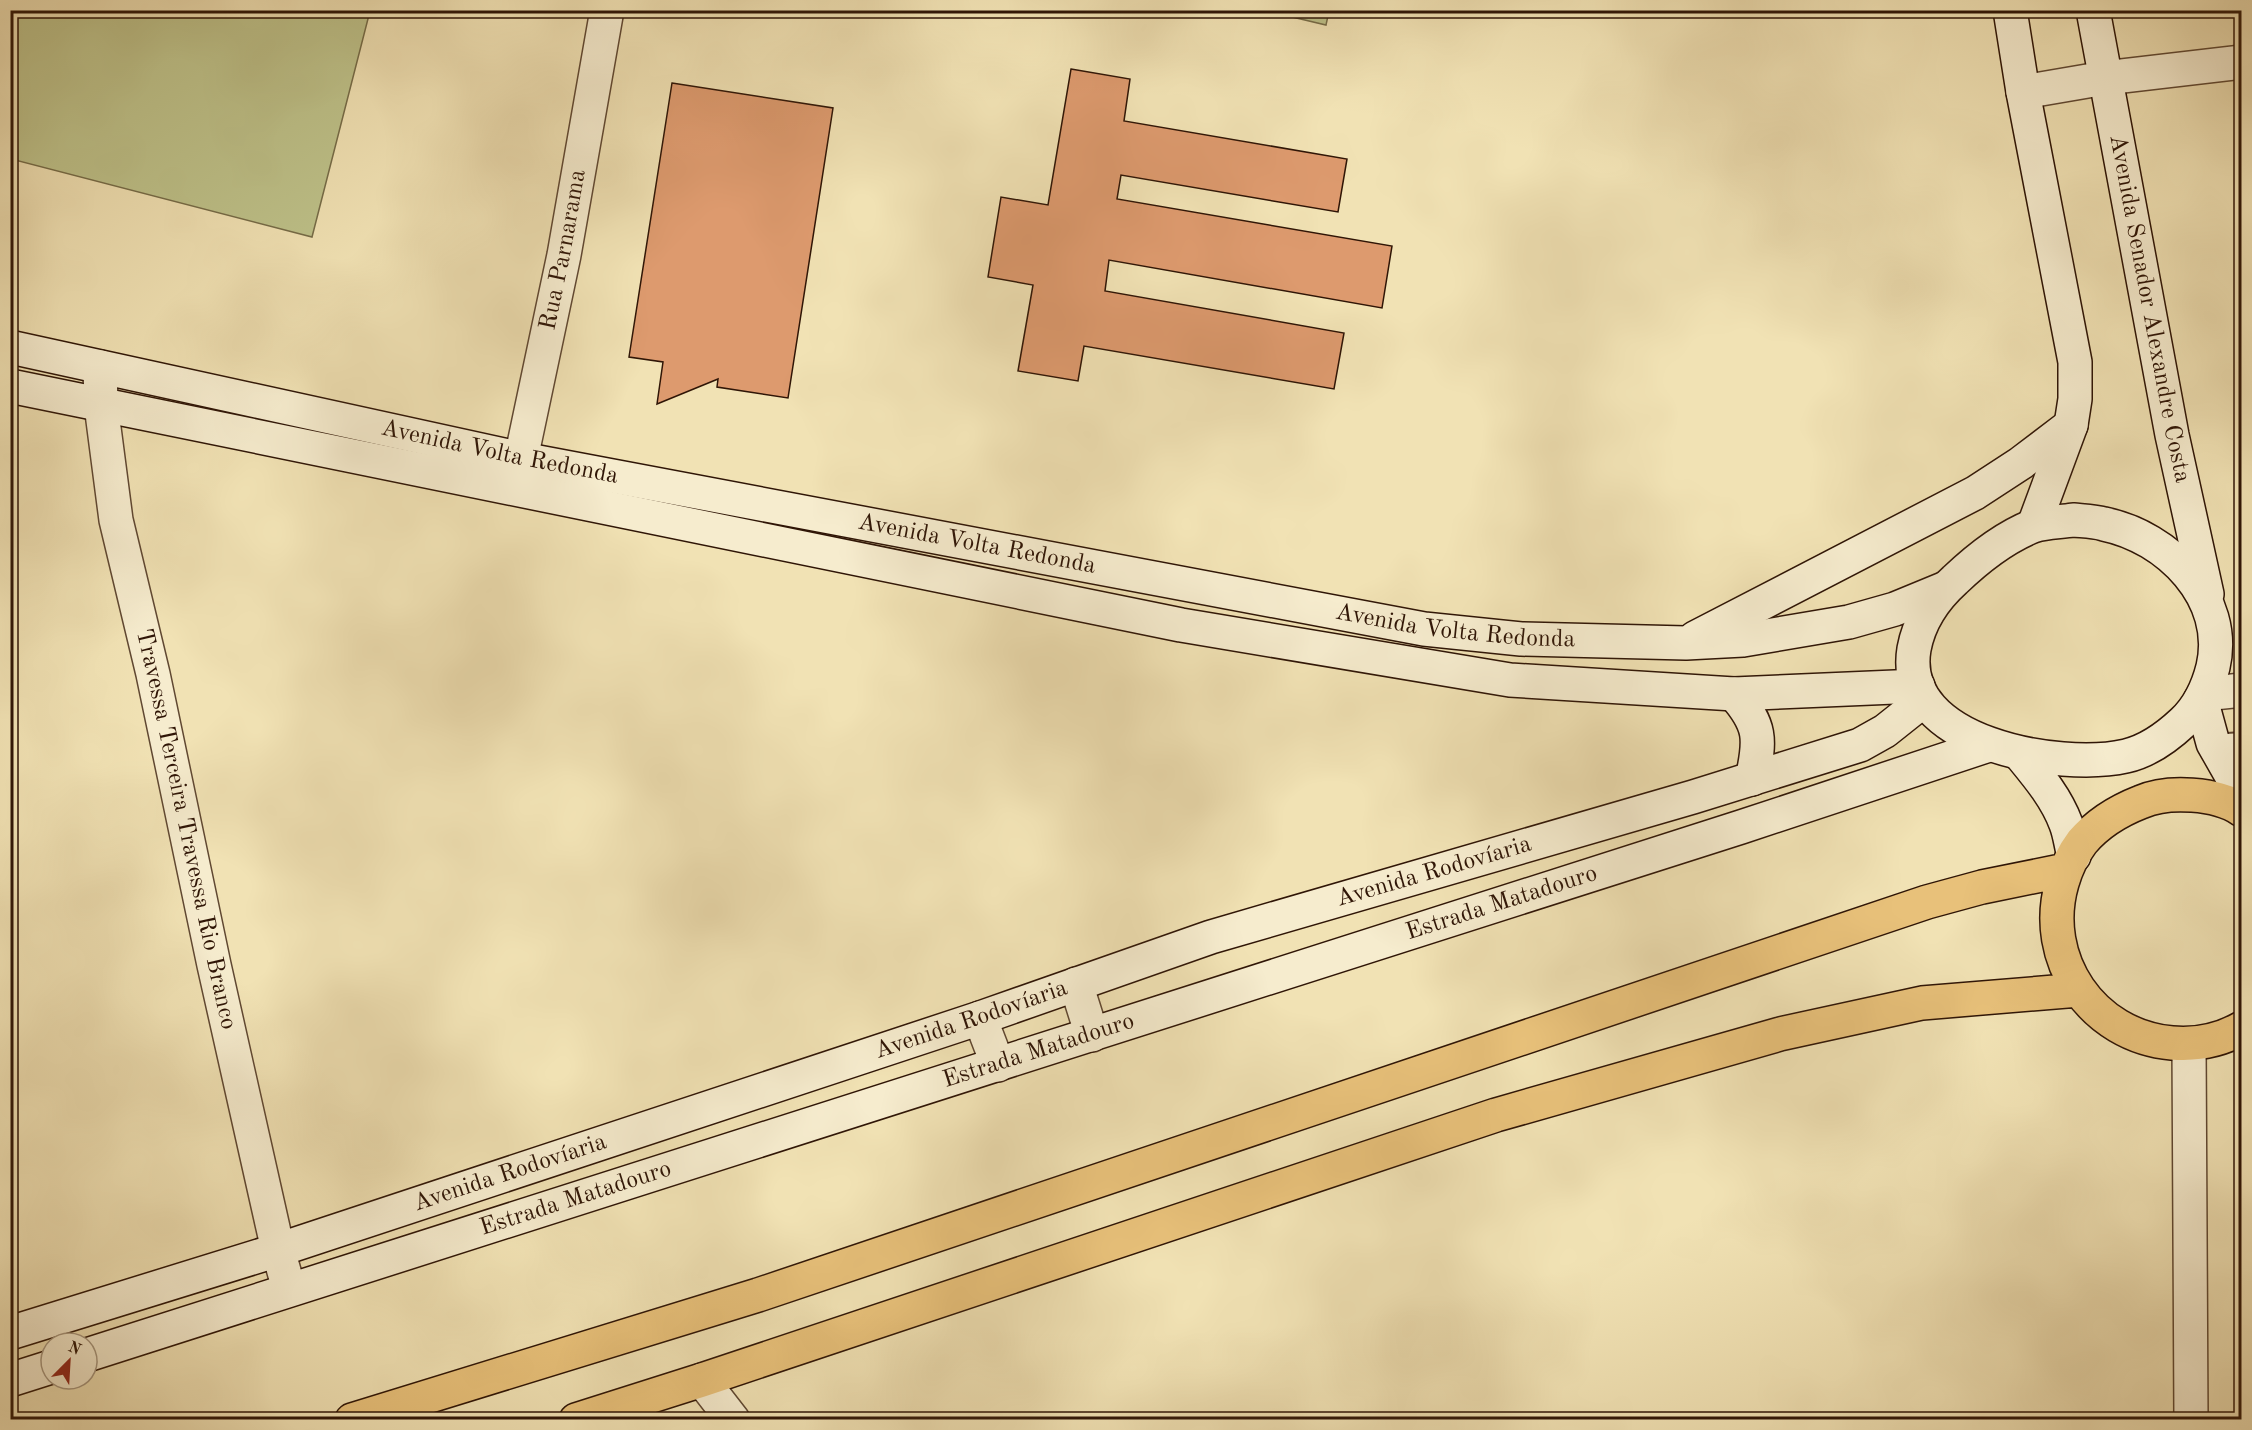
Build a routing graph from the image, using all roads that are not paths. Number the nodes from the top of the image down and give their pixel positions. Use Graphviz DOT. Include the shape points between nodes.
graph roads {
  1 [pos="607,10"];
  2 [pos="2010,10"];
  3 [pos="2093,10"];
  4 [pos="2241,62"];
  5 [pos="2105,78"];
  6 [pos="2023,92"];
  7 [pos="10,347"];
  8 [pos="100,367"];
  9 [pos="10,386"];
  10 [pos="101,405"];
  11 [pos="2071,425"];
  12 [pos="518,474"];
  13 [pos="2034,525"];
  14 [pos="1946,588"];
  15 [pos="2209,607"];
  16 [pos="1686,643"];
  17 [pos="2241,690"];
  18 [pos="1921,693"];
  19 [pos="1734,694"];
  20 [pos="2202,696"];
  21 [pos="2227,742"];
  22 [pos="2004,749"];
  23 [pos="1752,779"];
  24 [pos="2241,794"];
  25 [pos="2241,810"];
  26 [pos="2070,863"];
  27 [pos="1076,984"];
  28 [pos="2079,990"];
  29 [pos="980,1018"];
  30 [pos="2241,1028"];
  31 [pos="1092,1035"];
  32 [pos="2189,1044"];
  33 [pos="998,1065"];
  34 [pos="278,1250"];
  35 [pos="289,1289"];
  36 [pos="10,1333"];
  37 [pos="99,1351"];
  38 [pos="39,1371"];
  39 [pos="10,1380"];
  40 [pos="702,1380"];
  41 [pos="352,1419"];
  42 [pos="576,1419"];
  43 [pos="733,1419"];
  44 [pos="2191,1419"];
  1 -- 12 [label="street, Rua Parnarama" via="564,255"];
  2 -- 6 [label="street"];
  3 -- 5 [label="street, Avenida Senador Alexandre Costa"];
  4 -- 5 [label="street"];
  5 -- 6 [label="street"];
  5 -- 15 [label="street, Avenida Senador Alexandre Costa" via="2172,435"];
  6 -- 11 [label="street" via="2075,362"];
  7 -- 8 [label="street, Avenida Volta Redonda"];
  8 -- 10 [label="street, Travessa Terceira Travessa Rio Branco"];
  8 -- 12 [label="street, Avenida Volta Redonda"];
  9 -- 10 [label="street, Avenida Volta Redonda"];
  10 -- 12 [label="street, Avenida Volta Redonda"];
  10 -- 34 [label="street, Travessa Terceira Travessa Rio Branco" via="116,520"];
  11 -- 13 [label="street"];
  11 -- 16 [label="street" via="1975,493"];
  12 -- 16 [label="street, Avenida Volta Redonda" via="1424,629 1521,639"];
  12 -- 19 [label="street, Avenida Volta Redonda" via="1228,633 1510,680"];
  13 -- 14 [label="street, Avenida Senador Alexandre Costa" via="1995,546"];
  13 -- 15 [label="street, Avenida Senador Alexandre Costa" via="2073,520 2133,533 2158,546 2181,566"];
  14 -- 16 [label="street, Avenida Volta Redonda" via="1849,622 1743,640"];
  14 -- 18 [label="street, Avenida Senador Alexandre Costa" via="1917,636 1912,662"];
  15 -- 20 [label="street, Avenida Senador Alexandre Costa" via="2216,654"];
  17 -- 20 [label="street"];
  18 -- 19 [label="street, Avenida Volta Redonda"];
  18 -- 22 [label="street, Avenida Senador Alexandre Costa" via="1939,715 1958,729"];
  18 -- 23 [label="street, Avenida Rodovíaria" via="1885,730 1860,746"];
  19 -- 23 [label="street" via="1756,725"];
  20 -- 21 [label="street"];
  20 -- 22 [label="street, Avenida Senador Alexandre Costa" via="2188,718 2171,733 2128,756 2061,760"];
  21 -- 24 [label="street"];
  22 -- 26 [label="street, Avenida Senador Alexandre Costa" via="2041,779 2055,801 2066,824"];
  22 -- 31 [label="street, Estrada Matadouro" via="1730,831"];
  23 -- 27 [label="street, Avenida Rodovíaria" via="1211,938"];
  25 -- 26 [label="highway" via="2194,794 2152,797 2113,813 2081,843"];
  26 -- 28 [label="highway" via="2057,900 2056,932 2064,962"];
  26 -- 41 [label="highway" via="1927,902 758,1295"];
  27 -- 29 [label="street, Avenida Rodovíaria"];
  27 -- 31 [label="street"];
  28 -- 32 [label="highway" via="2099,1014 2127,1031 2157,1042"];
  28 -- 40 [label="highway" via="1922,1003 1780,1034 1496,1115"];
  29 -- 33 [label="street"];
  29 -- 34 [label="street, Avenida Rodovíaria"];
  30 -- 32 [label="highway" via="2229,1036"];
  31 -- 33 [label="street, Estrada Matadouro"];
  32 -- 44 [label="street"];
  33 -- 35 [label="street, Estrada Matadouro"];
  34 -- 35 [label="street, Travessa Terceira Travessa Rio Branco"];
  34 -- 36 [label="street, Avenida Rodovíaria"];
  35 -- 37 [label="street, Estrada Matadouro"];
  38 -- 39 [label="street"];
  40 -- 42 [label="highway"];
  40 -- 43 [label="street"];
}
